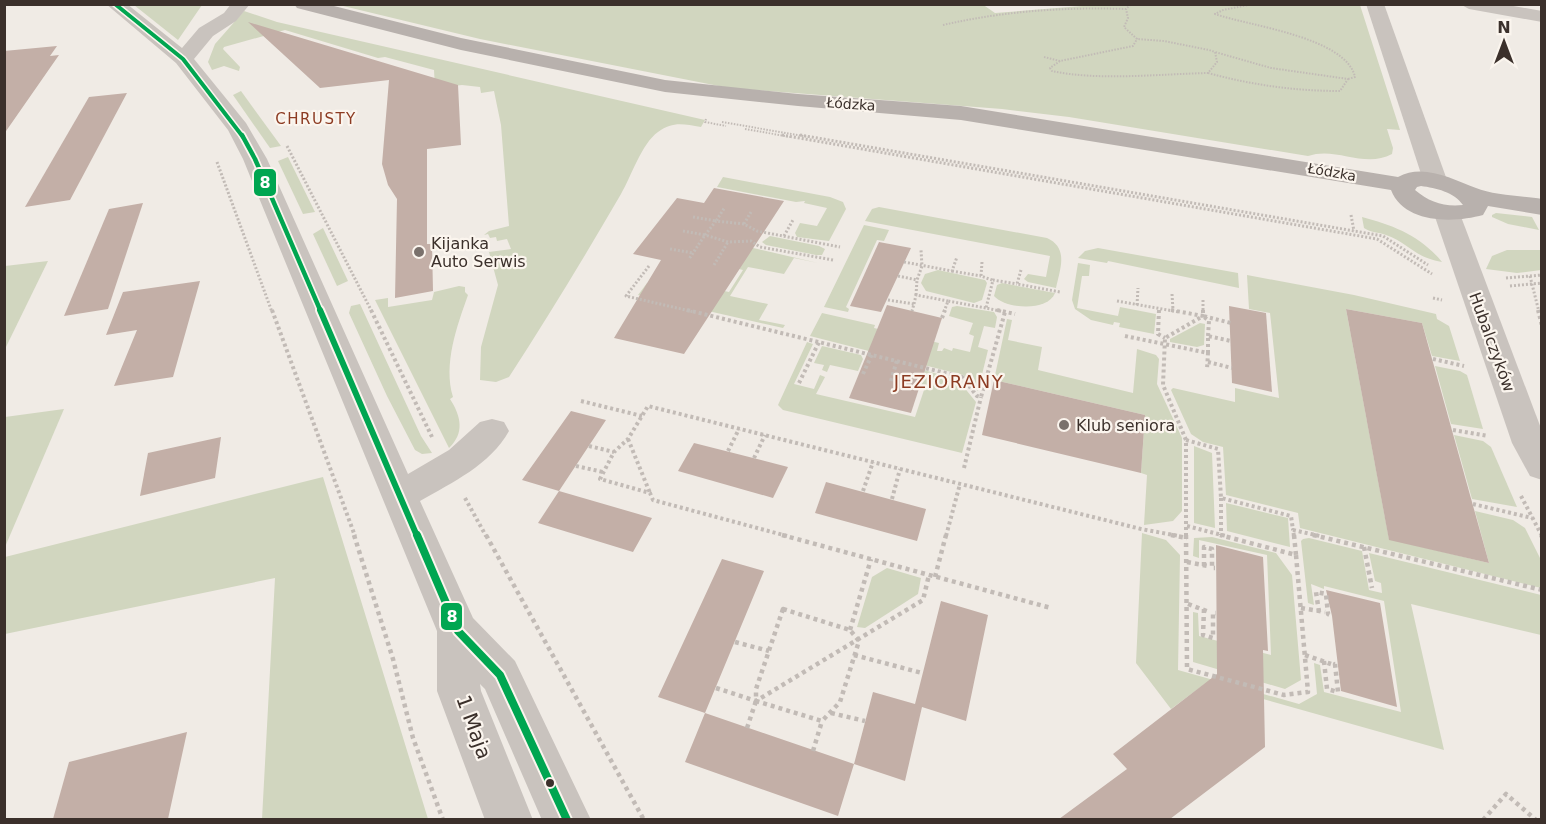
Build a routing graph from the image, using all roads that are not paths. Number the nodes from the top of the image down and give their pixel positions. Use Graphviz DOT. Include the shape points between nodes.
graph roads {
  1 [pos="115,4"];
  2 [pos="241,4"];
  3 [pos="303,4"];
  4 [pos="1374,4"];
  5 [pos="1469,4"];
  6 [pos="207,12"];
  7 [pos="1542,17"];
  8 [pos="206,32"];
  9 [pos="183,59"];
  10 [pos="1435,180"];
  11 [pos="1403,185"];
  12 [pos="1470,195"];
  13 [pos="1542,207"];
  14 [pos="1448,214"];
  15 [pos="492,431"];
  16 [pos="1541,465"];
  17 [pos="400,495"];
  18 [pos="458,631"];
  19 [pos="509,819"];
  20 [pos="567,819"];
  1 -- 9 [label="street, 1 Maja"];
  2 -- 8 [label="street" via="230,17"];
  3 -- 11 [label="main road, Łódzka" via="461,44 665,86 961,112"];
  4 -- 10 [label="street"];
  5 -- 7 [label="street"];
  6 -- 8 [label="street" via="202,18"];
  8 -- 9 [label="street"];
  9 -- 17 [label="street, 1 Maja" via="238,128 255,159"];
  10 -- 11 [label="main road, Łódzka" via="1410,180"];
  10 -- 12 [label="main road"];
  11 -- 14 [label="main road" via="1403,192 1412,201 1428,210"];
  12 -- 13 [label="main road"];
  12 -- 14 [label="main road" via="1476,203 1474,210"];
  14 -- 16 [label="street, Hubalczyków" via="1529,443"];
  15 -- 17 [label="street" via="467,455"];
  17 -- 18 [label="street, 1 Maja"];
  18 -- 19 [label="street, 1 Maja" via="459,691"];
  18 -- 20 [label="street, 1 Maja" via="500,675"];
}
